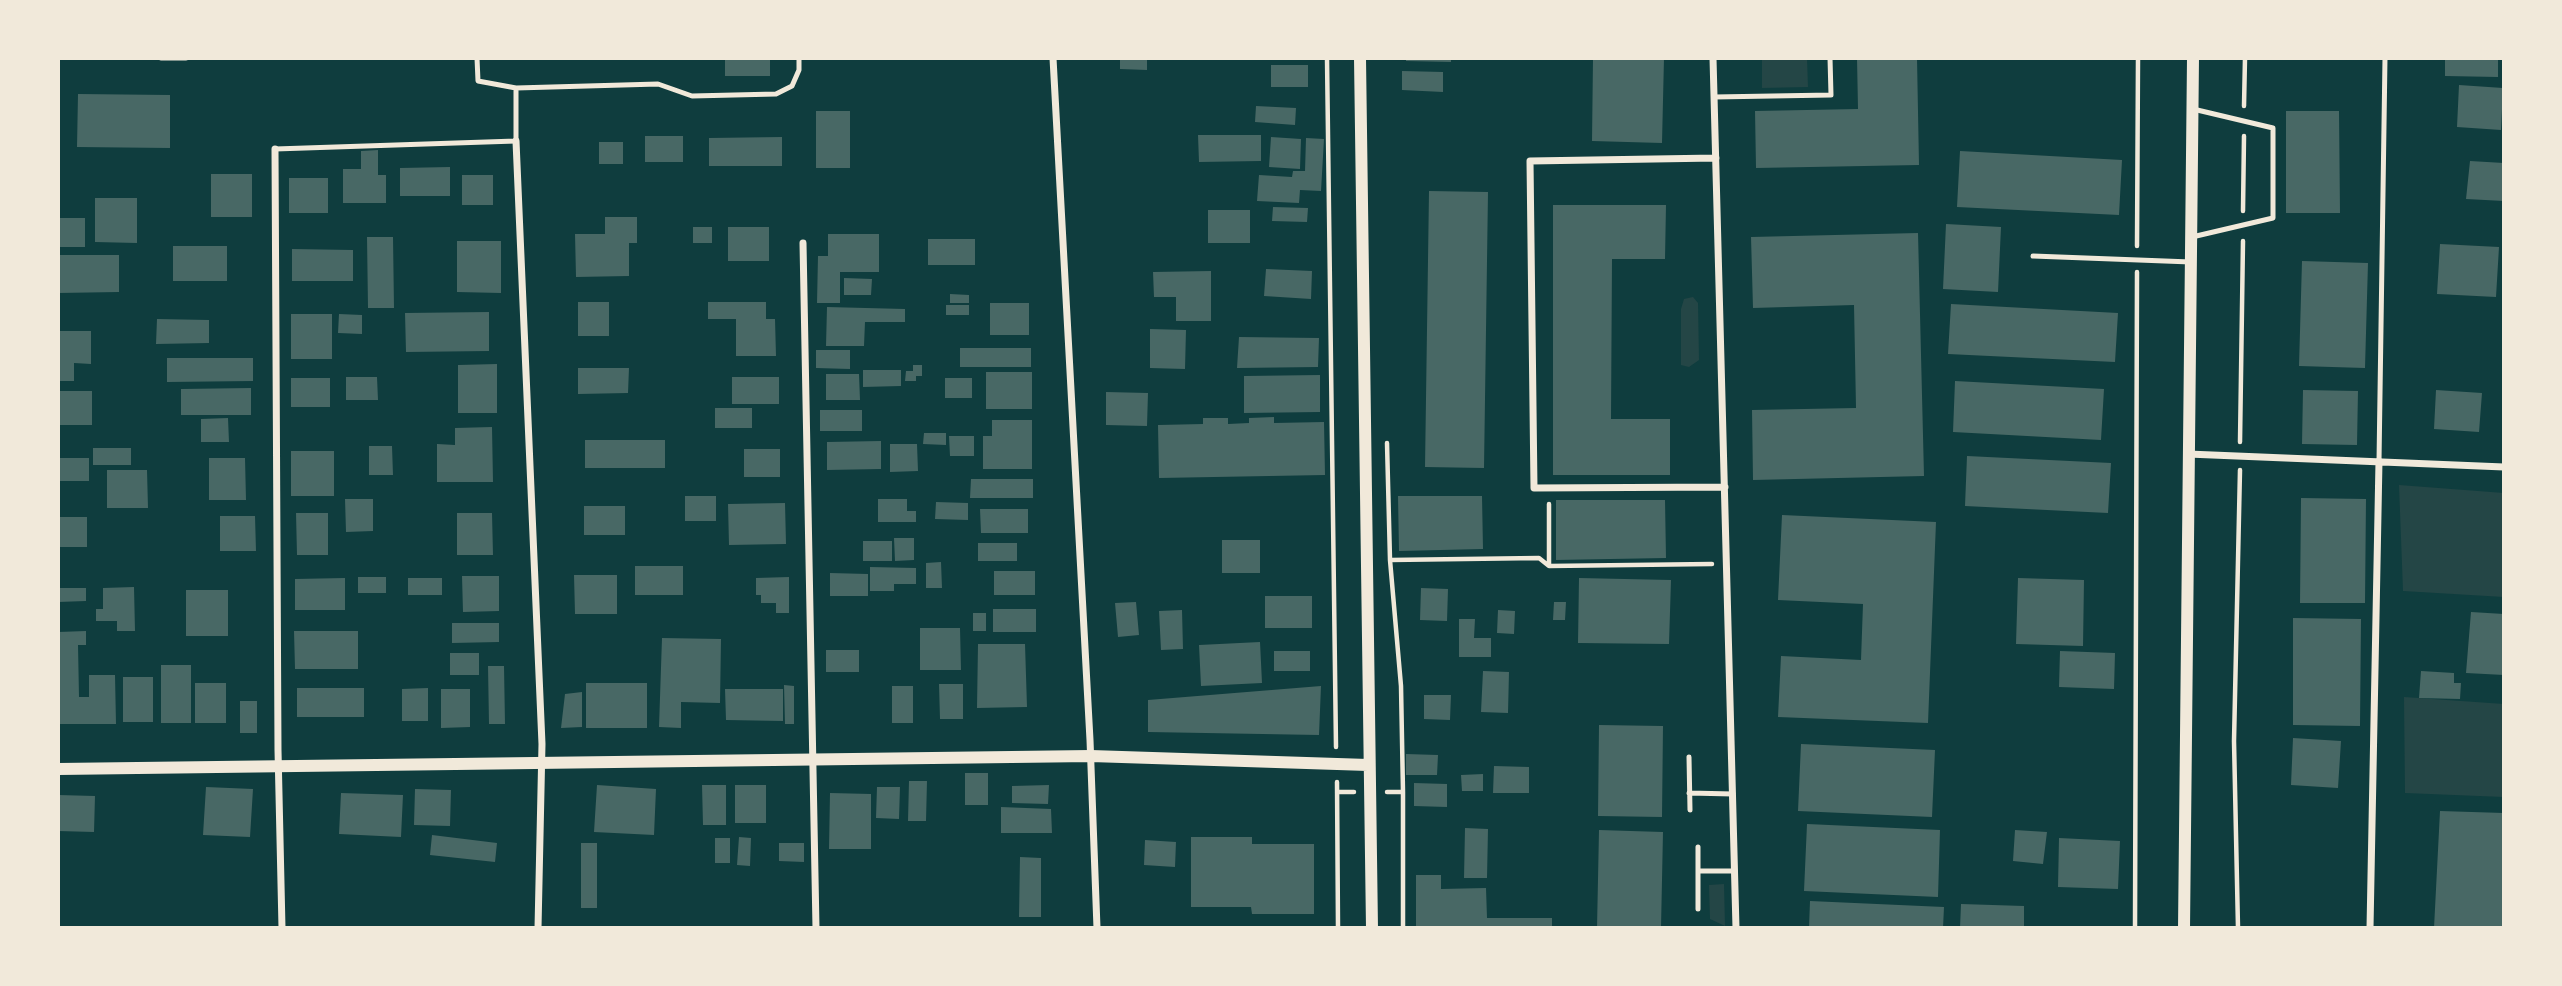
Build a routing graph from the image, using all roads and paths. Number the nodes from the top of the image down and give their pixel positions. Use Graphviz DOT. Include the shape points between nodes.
graph roads {
  1 [pos="162,58"];
  2 [pos="186,58"];
  3 [pos="477,58"];
  4 [pos="799,58"];
  5 [pos="1053,58"];
  6 [pos="1327,58"];
  7 [pos="1360,58"];
  8 [pos="1713,58"];
  9 [pos="1830,58"];
  10 [pos="2138,58"];
  11 [pos="2193,58"];
  12 [pos="2245,58"];
  13 [pos="2385,58"];
  14 [pos="516,88"];
  15 [pos="1714,97"];
  16 [pos="2193,109"];
  17 [pos="2244,121"];
  18 [pos="516,141"];
  19 [pos="275,149"];
  20 [pos="1716,158"];
  21 [pos="2243,225"];
  22 [pos="2191,238"];
  23 [pos="803,243"];
  24 [pos="2034,256"];
  25 [pos="2137,260"];
  26 [pos="2191,262"];
  27 [pos="2240,442"];
  28 [pos="2188,454"];
  29 [pos="2379,461"];
  30 [pos="2504,467"];
  31 [pos="2240,469"];
  32 [pos="1725,487"];
  33 [pos="1549,488"];
  34 [pos="1390,560"];
  35 [pos="1727,564"];
  36 [pos="1549,566"];
  37 [pos="1324,746"];
  38 [pos="1337,747"];
  39 [pos="1091,756"];
  40 [pos="1689,757"];
  41 [pos="813,758"];
  42 [pos="542,762"];
  43 [pos="1337,764"];
  44 [pos="1368,765"];
  45 [pos="279,767"];
  46 [pos="58,769"];
  47 [pos="1403,792"];
  48 [pos="1689,793"];
  49 [pos="1733,794"];
  50 [pos="1690,810"];
  51 [pos="1698,846"];
  52 [pos="1698,871"];
  53 [pos="1735,871"];
  54 [pos="1698,909"];
  55 [pos="282,928"];
  56 [pos="538,928"];
  57 [pos="816,928"];
  58 [pos="1097,928"];
  59 [pos="1338,928"];
  60 [pos="1371,928"];
  61 [pos="1403,928"];
  62 [pos="1736,928"];
  63 [pos="2135,928"];
  64 [pos="2184,928"];
  65 [pos="2238,928"];
  66 [pos="2370,928"];
  1 -- 2 [label="lane"];
  3 -- 14 [label="lane" via="478,81"];
  4 -- 14 [label="lane" via="792,86 776,94 692,96 658,83"];
  5 -- 39 [label="street"];
  6 -- 38 [label="path"];
  7 -- 44 [label="street"];
  8 -- 15 [label="street"];
  9 -- 15 [label="lane" via="1832,95"];
  10 -- 25 [label="path"];
  11 -- 16 [label="street"];
  12 -- 17 [label="path"];
  13 -- 29 [label="lane"];
  14 -- 18 [label="lane"];
  15 -- 20 [label="street"];
  16 -- 17 [label="lane"];
  16 -- 22 [label="street"];
  17 -- 21 [label="path"];
  17 -- 21 [label="lane" via="2273,128 2273,218"];
  18 -- 19 [label="lane"];
  18 -- 42 [label="street"];
  19 -- 45 [label="street"];
  20 -- 32 [label="street"];
  20 -- 33 [label="street" via="1530,161 1534,488"];
  21 -- 22 [label="lane"];
  21 -- 27 [label="path"];
  22 -- 26 [label="street"];
  23 -- 41 [label="street"];
  24 -- 25 [label="lane"];
  25 -- 26 [label="lane"];
  25 -- 63 [label="path"];
  26 -- 28 [label="street"];
  28 -- 29 [label="street"];
  28 -- 64 [label="street"];
  29 -- 30 [label="street"];
  29 -- 66 [label="street"];
  31 -- 65 [label="path" via="2234,741"];
  32 -- 33 [label="street"];
  32 -- 35 [label="street"];
  33 -- 36 [label="path"];
  34 -- 36 [label="path" via="1539,558"];
  35 -- 36 [label="path"];
  35 -- 49 [label="street"];
  37 -- 38 [label="path"];
  38 -- 43 [label="path"];
  39 -- 41 [label="street"];
  39 -- 43 [label="street"];
  39 -- 58 [label="street"];
  40 -- 48 [label="lane"];
  41 -- 42 [label="street"];
  41 -- 57 [label="street"];
  42 -- 45 [label="street"];
  42 -- 56 [label="street"];
  43 -- 44 [label="street"];
  43 -- 59 [label="path"];
  44 -- 60 [label="street"];
  45 -- 46 [label="street"];
  45 -- 55 [label="street"];
  47 -- 61 [label="path"];
  48 -- 49 [label="lane"];
  48 -- 50 [label="lane"];
  49 -- 53 [label="street"];
  51 -- 52 [label="lane"];
  52 -- 53 [label="lane"];
  52 -- 54 [label="lane"];
  53 -- 62 [label="street"];
}
